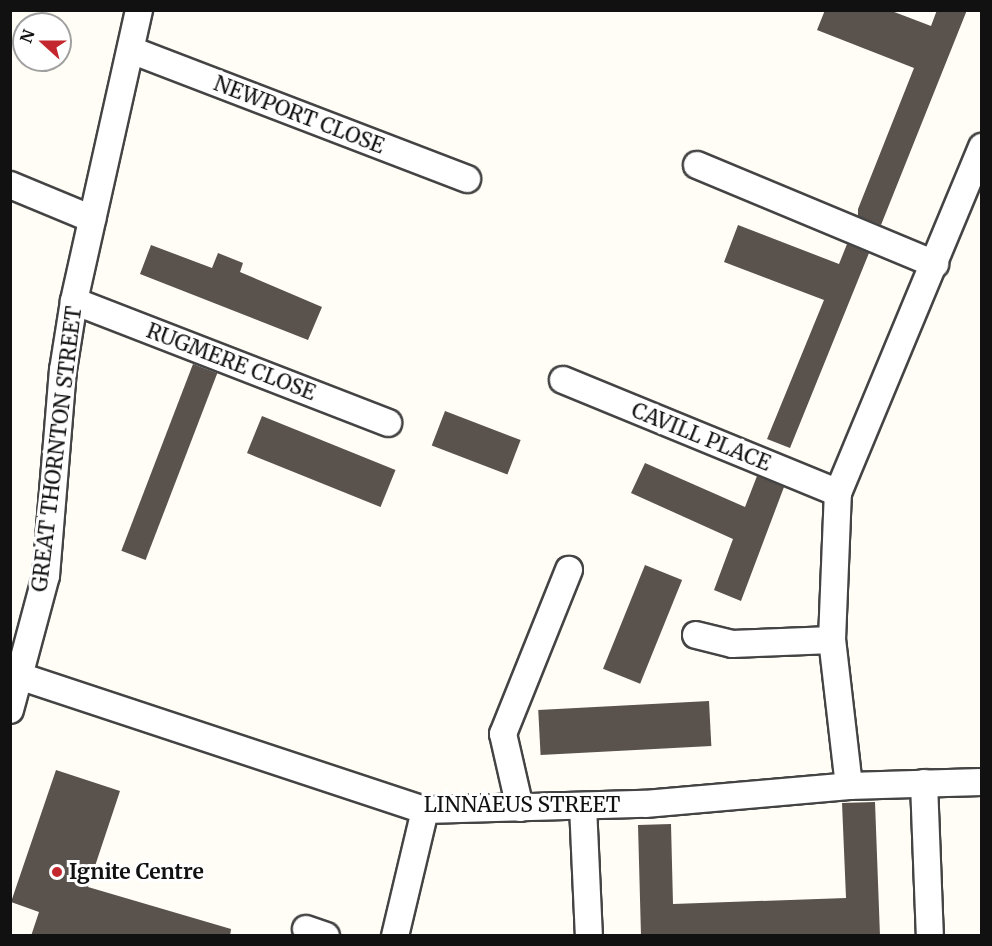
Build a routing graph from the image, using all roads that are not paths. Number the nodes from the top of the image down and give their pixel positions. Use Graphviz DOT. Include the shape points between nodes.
graph roads {
  1 [pos="139,10"];
  2 [pos="131,50"];
  3 [pos="981,152"];
  4 [pos="697,165"];
  5 [pos="467,179"];
  6 [pos="10,184"];
  7 [pos="92,219"];
  8 [pos="935,264"];
  9 [pos="74,301"];
  10 [pos="563,380"];
  11 [pos="388,423"];
  12 [pos="838,493"];
  13 [pos="569,570"];
  14 [pos="696,635"];
  15 [pos="832,639"];
  16 [pos="16,675"];
  17 [pos="10,710"];
  18 [pos="981,782"];
  19 [pos="924,783"];
  20 [pos="849,786"];
  21 [pos="583,806"];
  22 [pos="520,808"];
  23 [pos="425,810"];
  24 [pos="395,936"];
  25 [pos="589,936"];
  26 [pos="930,936"];
  1 -- 2 [label="street, GREAT THORNTON STREET"];
  2 -- 5 [label="street, NEWPORT CLOSE"];
  2 -- 7 [label="street, GREAT THORNTON STREET"];
  3 -- 8 [label="street"];
  4 -- 8 [label="street"];
  6 -- 7 [label="street"];
  7 -- 9 [label="street, GREAT THORNTON STREET"];
  8 -- 12 [label="street"];
  9 -- 11 [label="street, RUGMERE CLOSE"];
  9 -- 16 [label="street, GREAT THORNTON STREET" via="63,370 46,576"];
  10 -- 12 [label="street, CAVILL PLACE"];
  12 -- 15 [label="street"];
  13 -- 22 [label="street" via="503,734"];
  14 -- 15 [label="street" via="732,645"];
  15 -- 20 [label="street"];
  16 -- 17 [label="street, GREAT THORNTON STREET"];
  16 -- 23 [label="street, LINNAEUS STREET"];
  18 -- 19 [label="street, LINNAEUS STREET"];
  19 -- 20 [label="street, LINNAEUS STREET"];
  19 -- 26 [label="street"];
  20 -- 21 [label="street, LINNAEUS STREET"];
  21 -- 22 [label="street, LINNAEUS STREET"];
  21 -- 25 [label="street"];
  22 -- 23 [label="street, LINNAEUS STREET"];
  23 -- 24 [label="street"];
}
